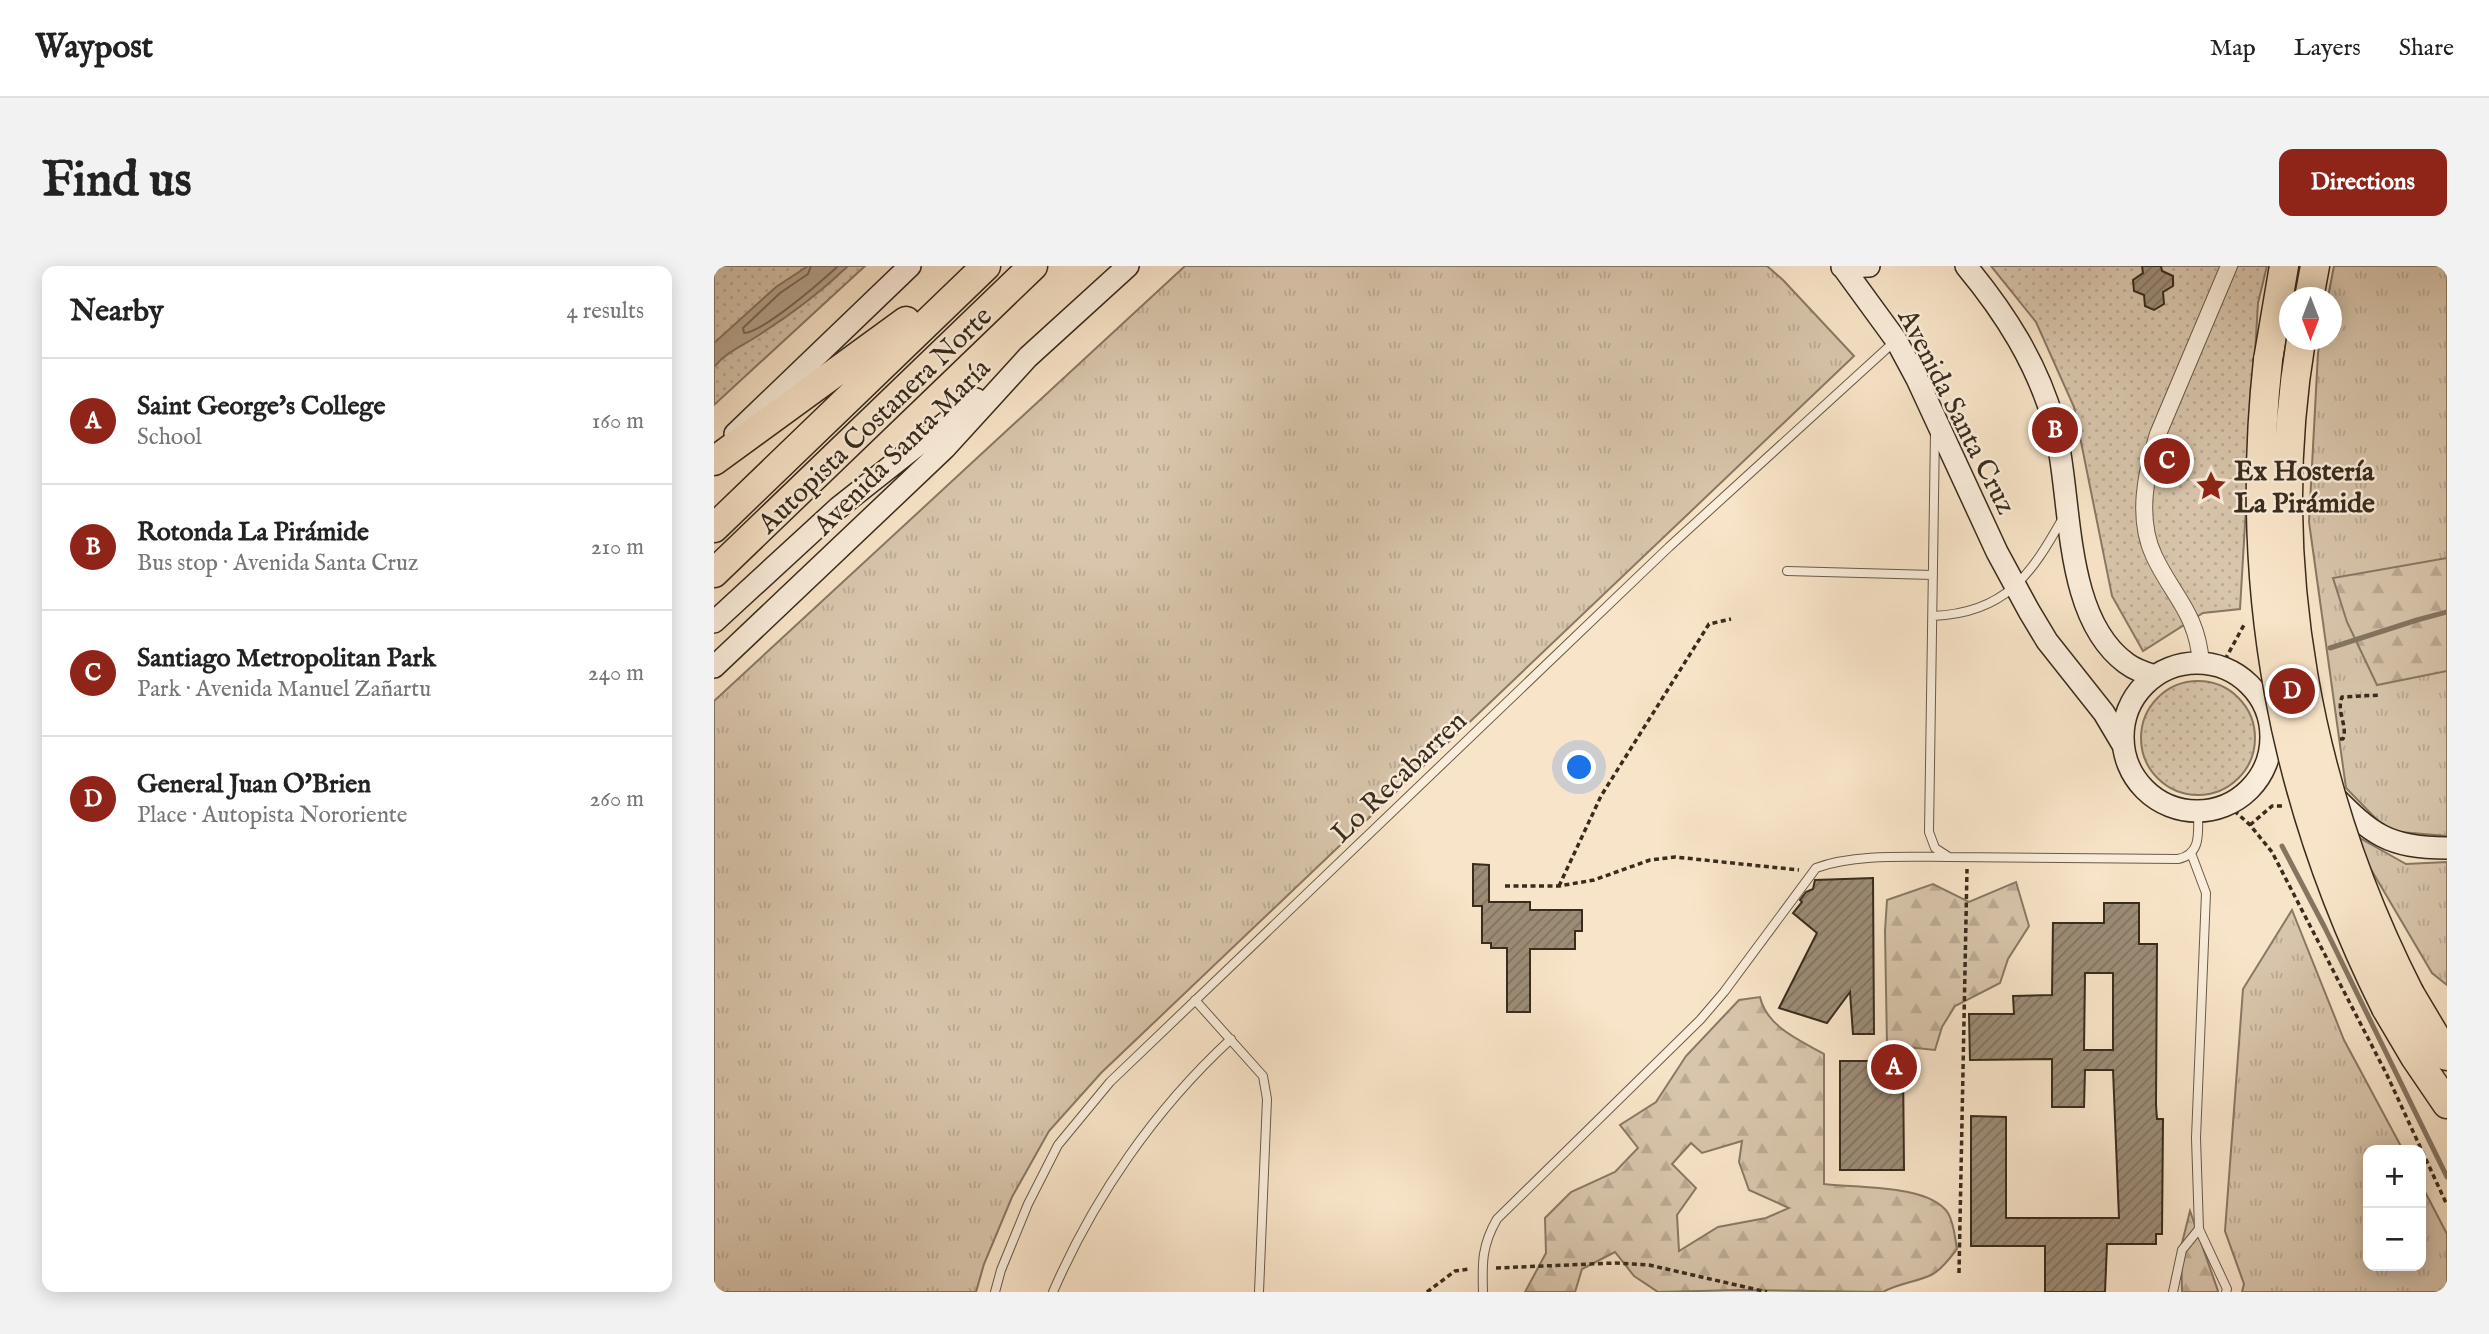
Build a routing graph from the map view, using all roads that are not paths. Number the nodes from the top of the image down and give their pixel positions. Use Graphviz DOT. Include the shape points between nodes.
graph roads {
  1 [pos="910,266"];
  2 [pos="1034,266"];
  3 [pos="1128,266"];
  4 [pos="1842,266"];
  5 [pos="1868,266"];
  6 [pos="1966,266"];
  7 [pos="2229,266"];
  8 [pos="2284,266"];
  9 [pos="2315,266"];
  10 [pos="979,272"];
  11 [pos="2311,287"];
  12 [pos="1896,340"];
  13 [pos="2300,350"];
  14 [pos="1028,357"];
  15 [pos="1935,419"];
  16 [pos="714,455"];
  17 [pos="714,461"];
  18 [pos="2068,508"];
  19 [pos="714,527"];
  20 [pos="1787,571"];
  21 [pos="714,573"];
  22 [pos="1933,575"];
  23 [pos="2015,587"];
  24 [pos="1933,616"];
  25 [pos="714,622"];
  26 [pos="2201,663"];
  27 [pos="714,667"];
  28 [pos="2155,676"];
  29 [pos="2271,723"];
  30 [pos="2123,746"];
  31 [pos="2198,812"];
  32 [pos="2447,848"];
  33 [pos="2192,853"];
  34 [pos="1949,857"];
  35 [pos="1195,1000"];
  36 [pos="2398,1001"];
  37 [pos="1231,1039"];
  38 [pos="2447,1056"];
  39 [pos="2447,1104"];
  40 [pos="2199,1229"];
  41 [pos="995,1292"];
  42 [pos="1053,1292"];
  43 [pos="1259,1292"];
  44 [pos="1483,1292"];
  45 [pos="2173,1292"];
  46 [pos="2226,1292"];
  1 -- 16 [label="street"];
  2 -- 21 [label="highway, Autopista Costanera Norte"];
  3 -- 14 [label="street, Avenida Santa María"];
  4 -- 5 [label="street"];
  4 -- 12 [label="street, Avenida Santa Cruz"];
  6 -- 18 [label="street" via="2000,308 2031,363 2054,423"];
  7 -- 26 [label="street" via="2158,434 2145,488 2145,528 2153,554 2190,615"];
  8 -- 36 [label="highway, bridge" via="2268,360 2260,451 2260,532 2277,693 2325,869 2347,925"];
  9 -- 11 [label="highway"];
  10 -- 17 [label="highway"];
  10 -- 19 [label="highway, Autopista Costanera Norte"];
  12 -- 15 [label="street, Avenida Santa Cruz"];
  12 -- 35 [label="lane, Lo Recabarren" via="1669,547"];
  13 -- 36 [label="highway, bridge" via="2291,429 2289,513 2303,679 2344,841"];
  14 -- 25 [label="street" via="838,508"];
  14 -- 27 [label="street, Avenida Santa María" via="945,448"];
  15 -- 22 [label="lane"];
  15 -- 23 [label="street, Avenida Santa Cruz"];
  18 -- 23 [label="lane, Avenida Santa Cruz" via="2039,559"];
  18 -- 28 [label="street" via="2076,570 2092,618 2120,658"];
  20 -- 22 [label="lane"];
  22 -- 24 [label="lane"];
  23 -- 24 [label="lane, Avenida Santa Cruz" via="1983,608"];
  23 -- 30 [label="street, Avenida Santa Cruz" via="2047,641 2104,713"];
  24 -- 34 [label="lane" via="1929,832 1935,848"];
  26 -- 28 [label="street" via="2170,668"];
  26 -- 29 [label="street" via="2221,667 2253,688"];
  28 -- 30 [label="street" via="2133,699 2123,729"];
  29 -- 31 [label="street" via="2268,763 2258,780 2228,806"];
  29 -- 32 [label="street" via="2297,758 2366,827 2409,847"];
  30 -- 31 [label="street" via="2140,785 2157,800"];
  31 -- 33 [label="lane" via="2198,837"];
  33 -- 34 [label="lane" via="2178,859"];
  33 -- 40 [label="lane" via="2206,893 2196,1138"];
  34 -- 44 [label="lane" via="1848,860 1816,868 1700,1020 1497,1219 1486,1237"];
  35 -- 37 [label="lane"];
  35 -- 41 [label="lane, Lo Recabarren" via="1110,1082 1058,1144 1028,1204"];
  36 -- 38 [label="highway"];
  36 -- 39 [label="highway" via="2415,1057"];
  37 -- 42 [label="lane" via="1157,1116 1103,1197"];
  37 -- 43 [label="lane" via="1263,1076 1267,1099"];
  40 -- 45 [label="lane" via="2182,1250"];
  40 -- 46 [label="lane"];
}
